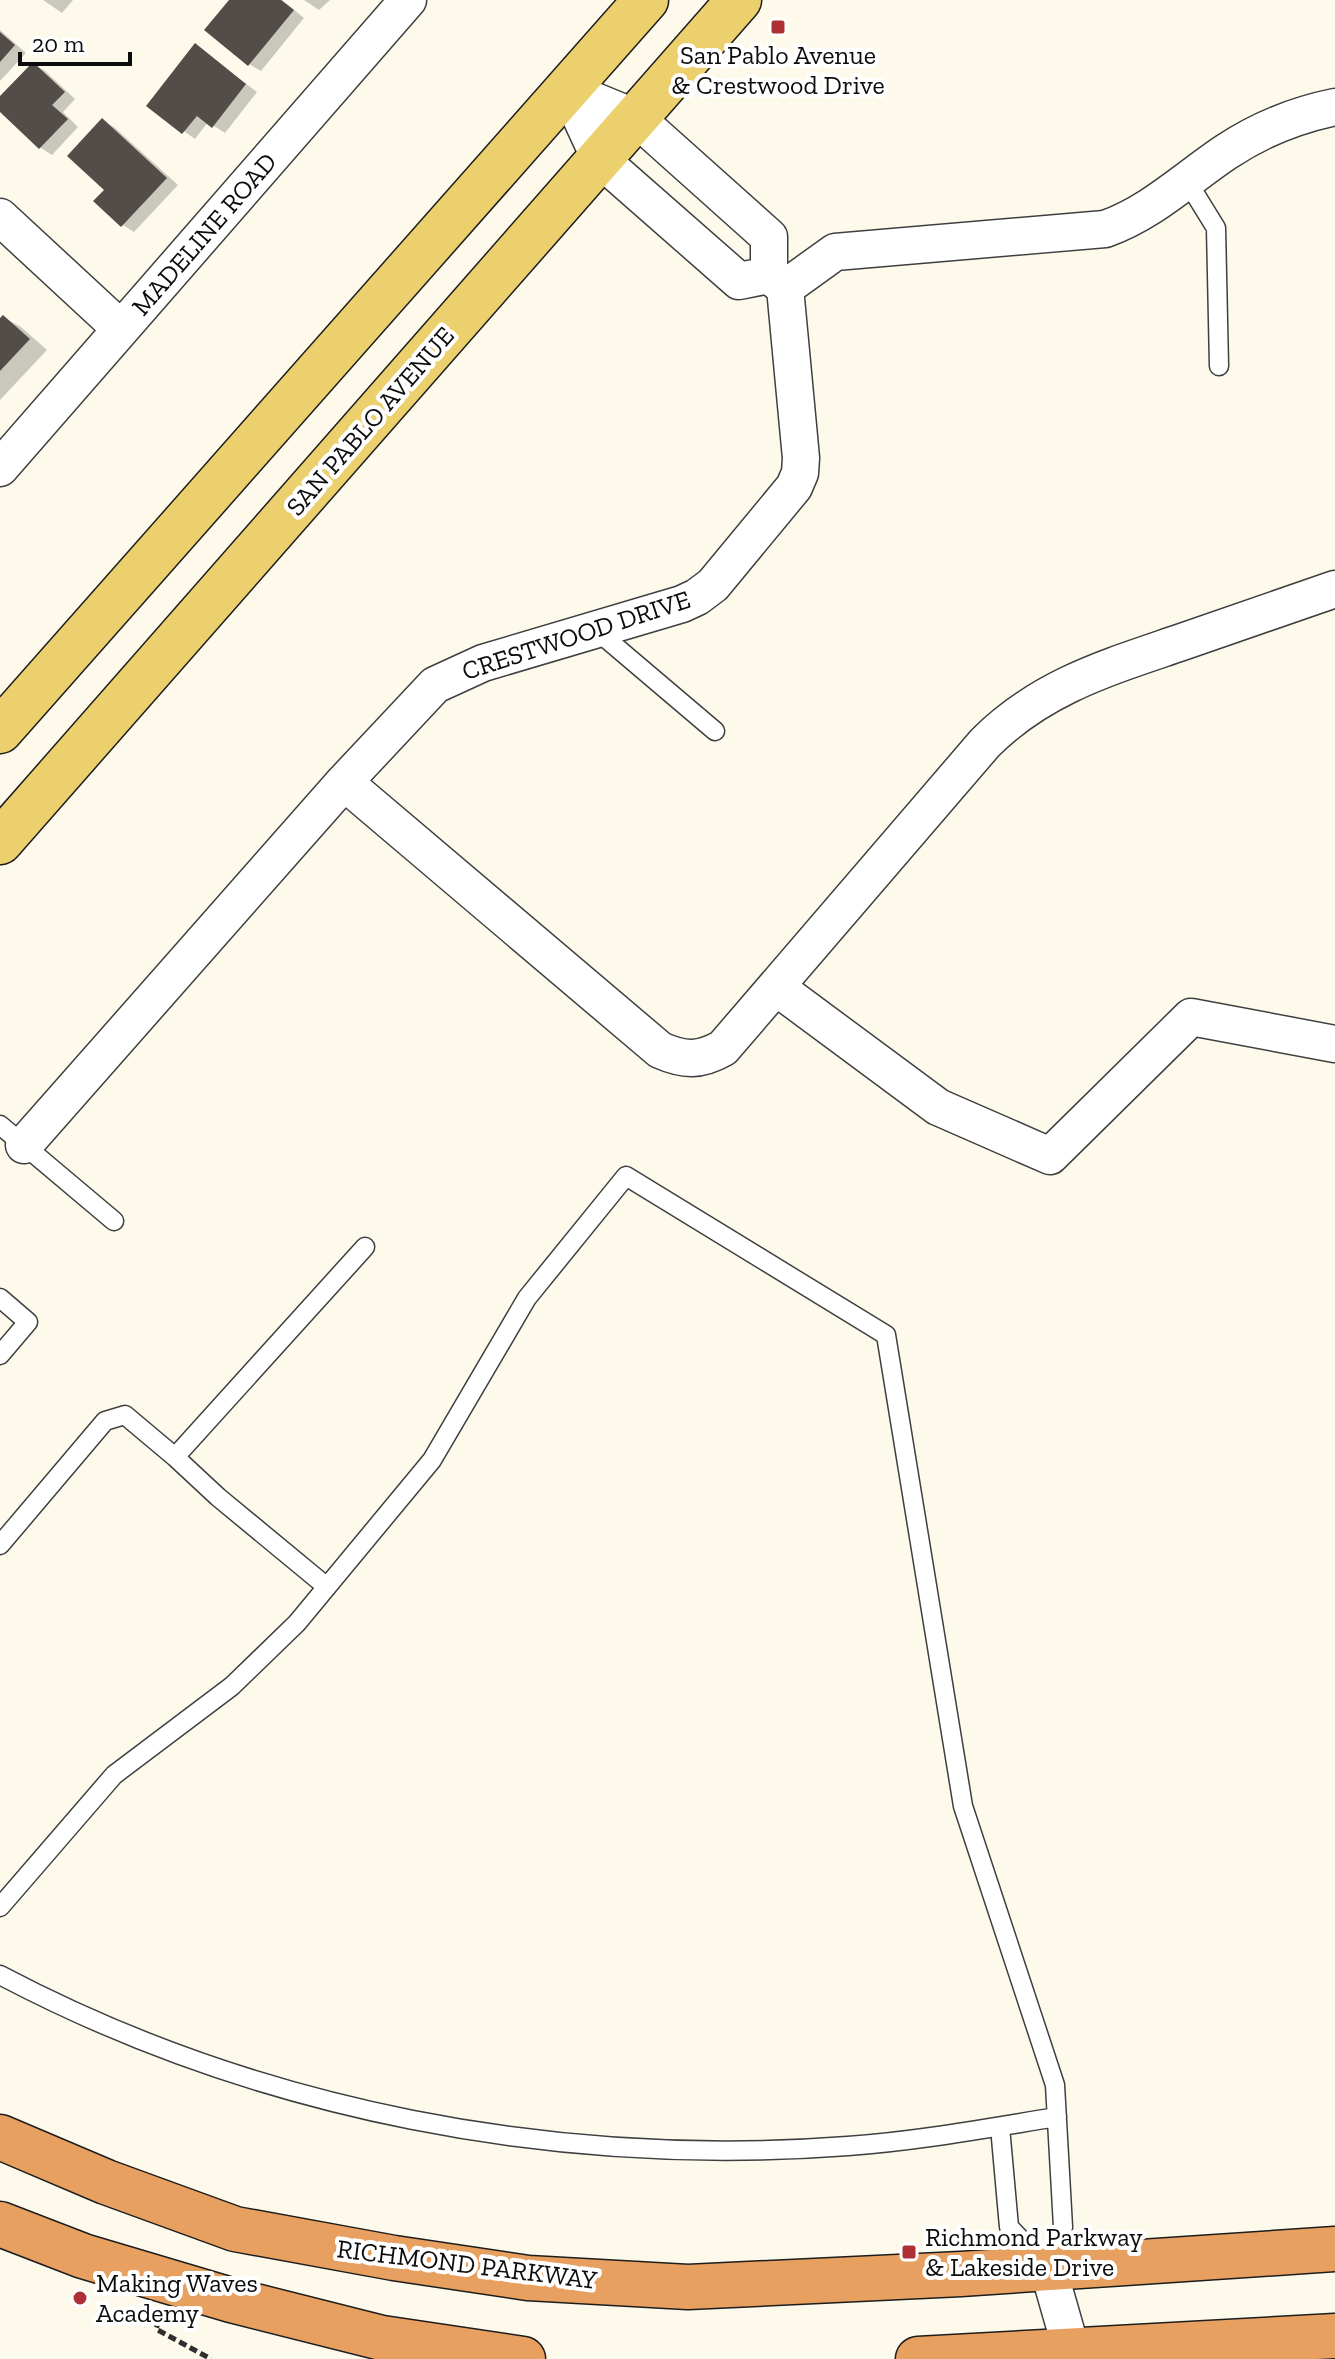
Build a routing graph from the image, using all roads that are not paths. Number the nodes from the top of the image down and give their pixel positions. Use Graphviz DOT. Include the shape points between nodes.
graph roads {
  1 [pos="408,0"];
  2 [pos="646,0"];
  3 [pos="739,0"];
  4 [pos="568,90"];
  5 [pos="1335,107"];
  6 [pos="636,118"];
  7 [pos="600,159"];
  8 [pos="1187,181"];
  9 [pos="0,217"];
  10 [pos="777,281"];
  11 [pos="121,329"];
  12 [pos="1219,366"];
  13 [pos="0,468"];
  14 [pos="1335,589"];
  15 [pos="596,630"];
  16 [pos="0,731"];
  17 [pos="715,731"];
  18 [pos="344,782"];
  19 [pos="0,842"];
  20 [pos="776,987"];
  21 [pos="1335,1044"];
  22 [pos="12,1135"];
  23 [pos="114,1221"];
  24 [pos="365,1247"];
  25 [pos="0,1298"];
  26 [pos="0,1355"];
  27 [pos="175,1457"];
  28 [pos="0,1545"];
  29 [pos="327,1587"];
  30 [pos="0,1907"];
  31 [pos="0,1975"];
  32 [pos="1057,2117"];
  33 [pos="1000,2127"];
  34 [pos="0,2137"];
  35 [pos="0,2224"];
  36 [pos="1335,2249"];
  37 [pos="1048,2268"];
  38 [pos="1335,2336"];
  39 [pos="1074,2355"];
  40 [pos="523,2359"];
  41 [pos="918,2359"];
  1 -- 11 [label="street, MADELINE ROAD"];
  2 -- 4 [label="main road"];
  3 -- 6 [label="main road, SAN PABLO AVENUE"];
  4 -- 6 [label="street, CRESTWOOD DRIVE"];
  4 -- 7 [label="street"];
  4 -- 16 [label="main road"];
  5 -- 8 [label="street" via="1259,133"];
  6 -- 7 [label="main road, SAN PABLO AVENUE"];
  6 -- 10 [label="street, CRESTWOOD DRIVE" via="769,237"];
  7 -- 10 [label="street" via="739,281"];
  7 -- 19 [label="main road, SAN PABLO AVENUE"];
  8 -- 10 [label="street" via="1105,229 835,252"];
  8 -- 12 [label="lane" via="1216,228"];
  9 -- 11 [label="street"];
  10 -- 15 [label="street, CRESTWOOD DRIVE" via="801,458 794,487 713,585 697,597"];
  11 -- 13 [label="street, MADELINE ROAD"];
  14 -- 20 [label="street" via="1112,666 1034,702 985,743"];
  15 -- 17 [label="lane"];
  15 -- 18 [label="street, CRESTWOOD DRIVE" via="483,663 435,685"];
  18 -- 20 [label="street" via="660,1050 693,1060 723,1048"];
  18 -- 22 [label="street, CRESTWOOD DRIVE"];
  20 -- 21 [label="street" via="938,1107 1050,1156 1191,1017"];
  22 -- 23 [label="lane"];
  24 -- 27 [label="lane"];
  25 -- 26 [label="lane" via="28,1322"];
  27 -- 28 [label="lane" via="125,1415 105,1421"];
  27 -- 29 [label="lane"];
  29 -- 30 [label="lane" via="232,1686 114,1775"];
  29 -- 32 [label="lane" via="432,1460 527,1298 626,1176 886,1335 963,1806 1055,2085"];
  31 -- 33 [label="lane" via="138,2039 263,2082 391,2115 520,2138 652,2149 784,2150"];
  32 -- 33 [label="lane"];
  32 -- 37 [label="lane" via="1063,2227"];
  33 -- 37 [label="lane" via="1009,2227"];
  34 -- 37 [label="highway, RICHMOND PARKWAY" via="235,2229 528,2278 688,2287"];
  35 -- 40 [label="highway" via="83,2256 231,2300 382,2338"];
  36 -- 37 [label="highway, RICHMOND PARKWAY"];
  37 -- 39 [label="street"];
  38 -- 39 [label="highway"];
  39 -- 41 [label="highway"];
}
